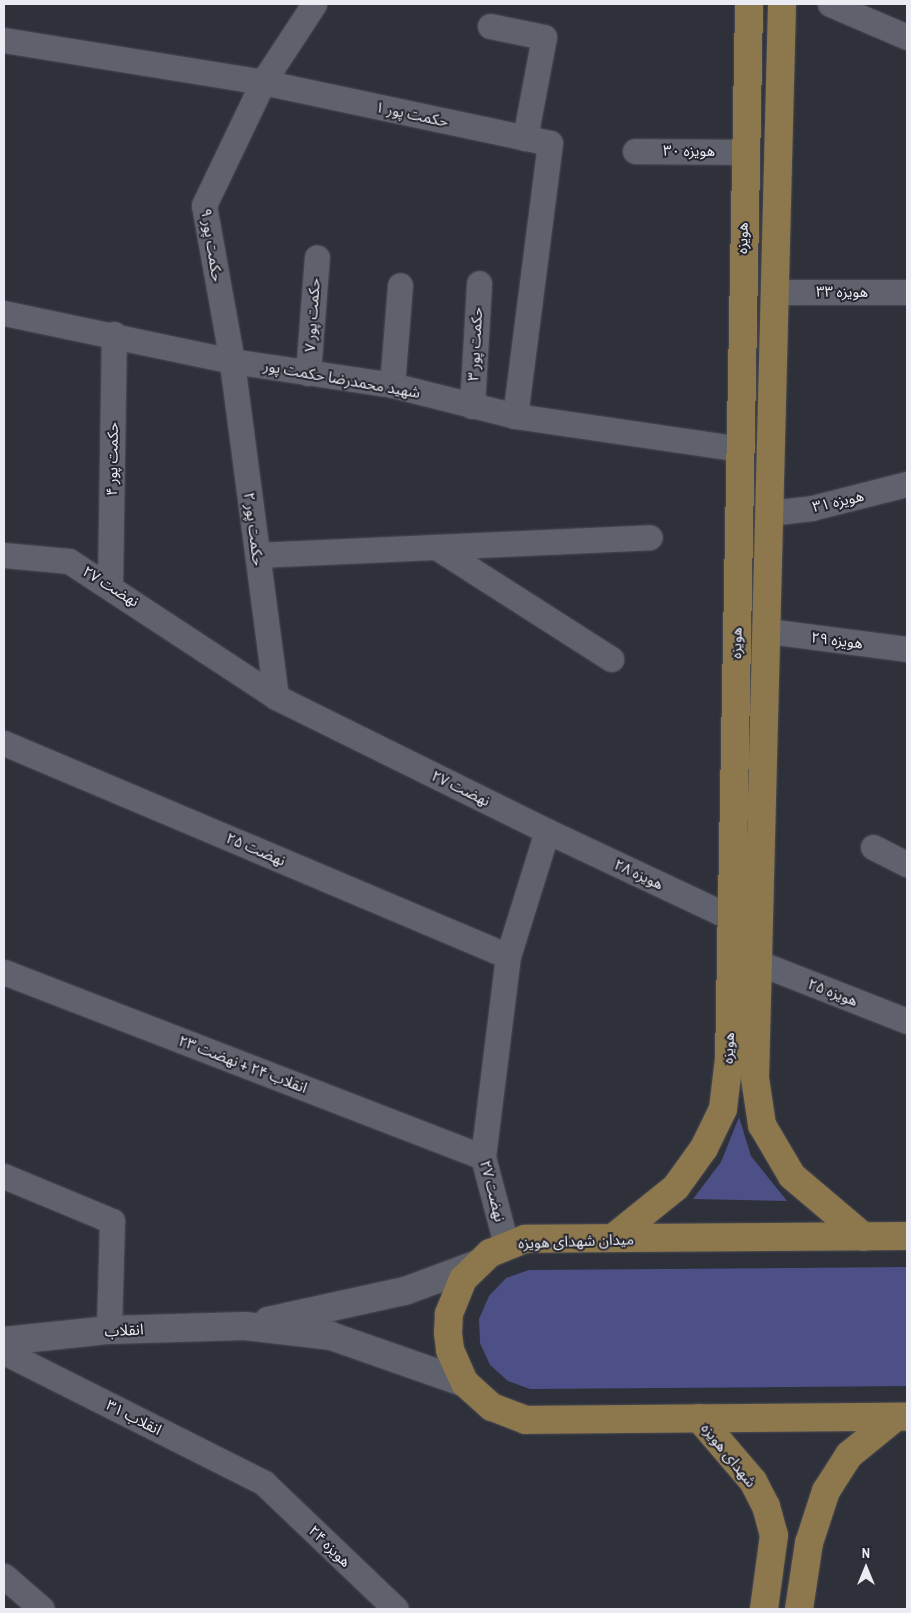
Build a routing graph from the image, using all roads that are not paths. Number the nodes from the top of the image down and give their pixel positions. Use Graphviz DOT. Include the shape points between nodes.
graph roads {
  1 [pos="314,4"];
  2 [pos="749,4"];
  3 [pos="782,4"];
  4 [pos="830,4"];
  5 [pos="490,26"];
  6 [pos="907,38"];
  7 [pos="4,40"];
  8 [pos="263,82"];
  9 [pos="525,138"];
  10 [pos="635,151"];
  11 [pos="743,152"];
  12 [pos="317,257"];
  13 [pos="479,282"];
  14 [pos="400,285"];
  15 [pos="777,292"];
  16 [pos="907,292"];
  17 [pos="4,313"];
  18 [pos="114,334"];
  19 [pos="232,361"];
  20 [pos="308,373"];
  21 [pos="392,385"];
  22 [pos="472,406"];
  23 [pos="515,416"];
  24 [pos="740,449"];
  25 [pos="907,484"];
  26 [pos="769,513"];
  27 [pos="650,537"];
  28 [pos="436,547"];
  29 [pos="4,555"];
  30 [pos="258,555"];
  31 [pos="110,584"];
  32 [pos="768,631"];
  33 [pos="907,649"];
  34 [pos="611,659"];
  35 [pos="276,697"];
  36 [pos="4,743"];
  37 [pos="547,831"];
  38 [pos="873,847"];
  39 [pos="907,864"];
  40 [pos="732,918"];
  41 [pos="508,956"];
  42 [pos="759,964"];
  43 [pos="4,972"];
  44 [pos="907,1021"];
  45 [pos="483,1157"];
  46 [pos="4,1176"];
  47 [pos="907,1236"];
  48 [pos="864,1237"];
  49 [pos="613,1238"];
  50 [pos="506,1244"];
  51 [pos="475,1265"];
  52 [pos="244,1326"];
  53 [pos="109,1330"];
  54 [pos="4,1341"];
  55 [pos="4,1352"];
  56 [pos="465,1383"];
  57 [pos="902,1417"];
  58 [pos="699,1418"];
  59 [pos="264,1483"];
  60 [pos="4,1576"];
  61 [pos="42,1609"];
  62 [pos="396,1609"];
  63 [pos="764,1609"];
  64 [pos="799,1609"];
  1 -- 8 [label="street, حکمت پور ۹"];
  2 -- 11 [label="main road, هویزه"];
  3 -- 15 [label="main road, هویزه"];
  4 -- 6 [label="street"];
  5 -- 9 [label="street" via="544,37"];
  7 -- 8 [label="street, حکمت پور ۱"];
  8 -- 9 [label="street, حکمت پور ۱"];
  8 -- 19 [label="street, حکمت پور ۹" via="204,205"];
  9 -- 23 [label="street, حکمت پور ۱" via="550,143"];
  10 -- 11 [label="street, هویزه ۳۰"];
  11 -- 24 [label="main road, هویزه"];
  12 -- 20 [label="street, حکمت پور ۷"];
  13 -- 22 [label="street, حکمت پور ۳"];
  14 -- 21 [label="street"];
  15 -- 16 [label="street, هویزه ۳۳"];
  15 -- 26 [label="main road, هویزه"];
  17 -- 18 [label="street, شهید محمدرضا حکمت پور"];
  18 -- 19 [label="street, شهید محمدرضا حکمت پور"];
  18 -- 31 [label="street, حکمت پور ۴"];
  19 -- 20 [label="street, شهید محمدرضا حکمت پور"];
  19 -- 30 [label="street, حکمت پور ۲"];
  20 -- 21 [label="street, شهید محمدرضا حکمت پور"];
  21 -- 22 [label="street, شهید محمدرضا حکمت پور"];
  22 -- 23 [label="street, شهید محمدرضا حکمت پور"];
  23 -- 24 [label="street, شهید محمدرضا حکمت پور"];
  24 -- 40 [label="main road, هویزه"];
  25 -- 26 [label="street, هویزه ۳۱" via="812,508"];
  26 -- 32 [label="main road, هویزه"];
  27 -- 28 [label="street"];
  28 -- 30 [label="street"];
  28 -- 34 [label="street"];
  29 -- 31 [label="street, نهضت ۲۷" via="69,560"];
  30 -- 35 [label="street, حکمت پور ۲"];
  31 -- 35 [label="street, نهضت ۲۷"];
  32 -- 33 [label="street, هویزه ۲۹"];
  32 -- 42 [label="main road, هویزه"];
  35 -- 37 [label="street, نهضت ۲۷"];
  36 -- 41 [label="street, نهضت ۲۵"];
  37 -- 40 [label="street, هویزه ۲۸"];
  37 -- 41 [label="street, نهضت ۲۷"];
  38 -- 39 [label="street"];
  40 -- 49 [label="main road, هویزه" via="729,1058 723,1109 704,1148 676,1187"];
  41 -- 45 [label="street, نهضت ۲۷"];
  42 -- 44 [label="street, هویزه ۲۵"];
  42 -- 48 [label="main road, هویزه" via="755,1078 762,1125 792,1176"];
  43 -- 45 [label="street, انقلاب ۲۴ + نهضت ۲۳"];
  45 -- 50 [label="street, نهضت ۲۷"];
  46 -- 53 [label="street" via="112,1221"];
  47 -- 48 [label="main road, میدان شهدای هویزه"];
  48 -- 49 [label="main road, میدان شهدای هویزه"];
  49 -- 50 [label="main road, میدان شهدای هویزه" via="524,1239"];
  50 -- 51 [label="main road, میدان شهدای هویزه"];
  51 -- 52 [label="street" via="405,1291"];
  51 -- 56 [label="main road, میدان شهدای هویزه" via="463,1279 449,1314 450,1350"];
  52 -- 53 [label="street, انقلاب"];
  52 -- 56 [label="street" via="332,1336"];
  53 -- 54 [label="street, انقلاب"];
  55 -- 59 [label="street, انقلاب ۳۱"];
  56 -- 58 [label="main road, میدان شهدای هویزه" via="492,1407 526,1420"];
  57 -- 58 [label="main road, میدان شهدای هویزه"];
  57 -- 64 [label="main road" via="849,1455 826,1491 809,1543"];
  58 -- 63 [label="main road, شهدای هویزه" via="753,1480 766,1506 774,1535"];
  59 -- 62 [label="street, هویزه ۲۴"];
  60 -- 61 [label="street"];
}
